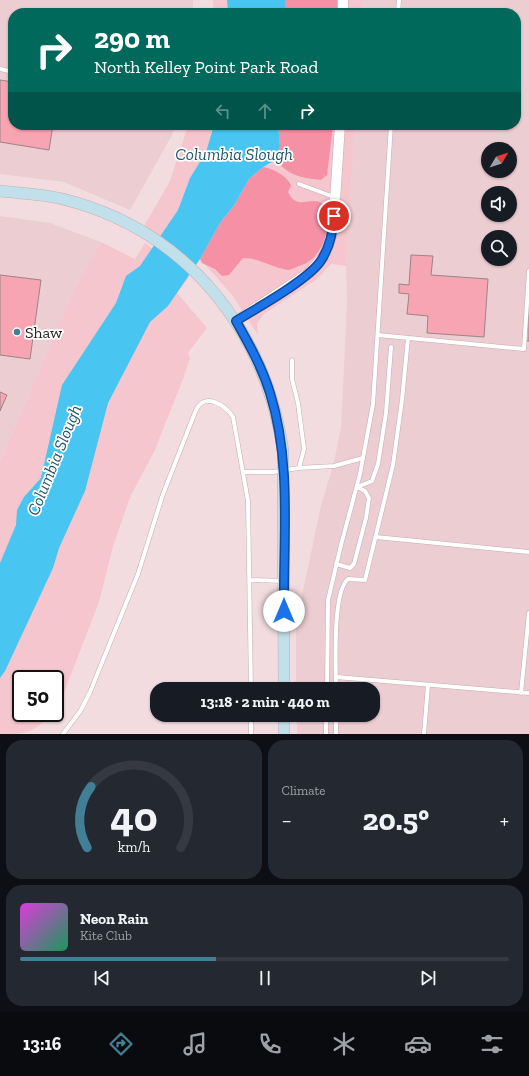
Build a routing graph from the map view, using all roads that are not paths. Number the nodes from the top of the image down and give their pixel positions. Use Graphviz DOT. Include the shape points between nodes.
graph roads {
  1 [pos="340,130"];
  2 [pos="391,130"];
  3 [pos="0,184"];
  4 [pos="299,184"];
  5 [pos="0,191"];
  6 [pos="35,193"];
  7 [pos="336,197"];
  8 [pos="529,271"];
  9 [pos="236,321"];
  10 [pos="378,335"];
  11 [pos="408,338"];
  12 [pos="391,347"];
  13 [pos="292,360"];
  14 [pos="363,458"];
  15 [pos="299,468"];
  16 [pos="284,470"];
  17 [pos="243,472"];
  18 [pos="357,487"];
  19 [pos="376,537"];
  20 [pos="529,552"];
  21 [pos="336,564"];
  22 [pos="250,580"];
  23 [pos="284,581"];
  24 [pos="529,613"];
  25 [pos="336,677"];
  26 [pos="251,682"];
  27 [pos="284,682"];
  28 [pos="327,682"];
  29 [pos="336,682"];
  30 [pos="428,685"];
  31 [pos="521,693"];
  32 [pos="529,694"];
  33 [pos="251,722"];
  34 [pos="284,722"];
  35 [pos="326,722"];
  36 [pos="336,722"];
  37 [pos="63,734"];
  38 [pos="252,734"];
  39 [pos="284,734"];
  40 [pos="326,734"];
  41 [pos="336,734"];
  42 [pos="424,734"];
  1 -- 7 [label="street"];
  2 -- 10 [label="lane"];
  3 -- 6 [label="main road" via="21,187"];
  4 -- 7 [label="lane"];
  5 -- 6 [label="main road"];
  6 -- 9 [label="main road" via="87,206 144,232 185,262 210,287"];
  7 -- 9 [label="street" via="331,240 320,262 309,273"];
  8 -- 11 [label="lane" via="524,349"];
  9 -- 16 [label="main road" via="260,366 270,393 278,423"];
  10 -- 11 [label="lane"];
  10 -- 14 [label="lane" via="373,404"];
  11 -- 19 [label="lane" via="393,465"];
  12 -- 18 [label="lane" via="386,413 378,464 372,481"];
  13 -- 15 [label="lane" via="292,379 304,449"];
  14 -- 15 [label="lane" via="334,466"];
  14 -- 18 [label="lane"];
  15 -- 16 [label="lane"];
  16 -- 17 [label="lane"];
  16 -- 23 [label="main road"];
  17 -- 22 [label="lane" via="248,501"];
  17 -- 37 [label="lane" via="233,416 212,401 202,402 197,408 164,492 140,569 90,692 77,716"];
  18 -- 21 [label="lane"];
  18 -- 21 [label="lane" via="369,498 354,564 350,568"];
  19 -- 20 [label="lane"];
  19 -- 25 [label="lane" via="365,580 348,579 344,582 338,600"];
  21 -- 28 [label="lane" via="328,600"];
  22 -- 23 [label="lane"];
  22 -- 26 [label="lane"];
  23 -- 27 [label="main road"];
  24 -- 31 [label="lane"];
  25 -- 29 [label="lane"];
  25 -- 30 [label="lane"];
  30 -- 31 [label="lane"];
  30 -- 42 [label="lane"];
  31 -- 32 [label="lane"];
  33 -- 38 [label="lane"];
  34 -- 39 [label="main road"];
  35 -- 40 [label="lane"];
  36 -- 41 [label="lane"];
}
